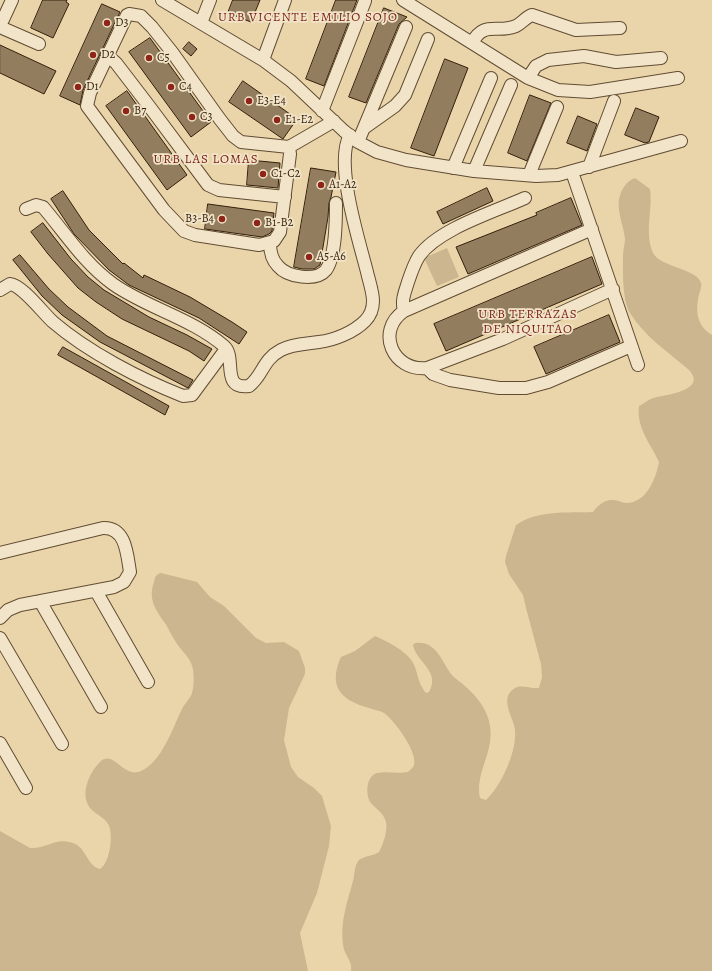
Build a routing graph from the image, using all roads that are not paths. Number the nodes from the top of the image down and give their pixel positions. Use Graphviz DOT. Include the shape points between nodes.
graph roads {
  1 [pos="12,0"];
  2 [pos="162,0"];
  3 [pos="210,0"];
  4 [pos="285,0"];
  5 [pos="403,0"];
  6 [pos="365,1"];
  7 [pos="201,23"];
  8 [pos="0,26"];
  9 [pos="406,27"];
  10 [pos="620,28"];
  11 [pos="428,38"];
  12 [pos="472,43"];
  13 [pos="39,44"];
  14 [pos="108,56"];
  15 [pos="661,58"];
  16 [pos="263,60"];
  17 [pos="491,78"];
  18 [pos="528,78"];
  19 [pos="678,78"];
  20 [pos="511,85"];
  21 [pos="614,101"];
  22 [pos="557,107"];
  23 [pos="322,111"];
  24 [pos="334,122"];
  25 [pos="364,128"];
  26 [pos="354,139"];
  27 [pos="681,140"];
  28 [pos="289,147"];
  29 [pos="589,167"];
  30 [pos="453,168"];
  31 [pos="474,171"];
  32 [pos="572,172"];
  33 [pos="530,175"];
  34 [pos="285,197"];
  35 [pos="525,198"];
  36 [pos="336,203"];
  37 [pos="26,209"];
  38 [pos="592,229"];
  39 [pos="270,243"];
  40 [pos="613,289"];
  41 [pos="0,290"];
  42 [pos="404,311"];
  43 [pos="632,346"];
  44 [pos="226,348"];
  45 [pos="638,365"];
  46 [pos="427,368"];
  47 [pos="0,553"];
  48 [pos="96,591"];
  49 [pos="40,601"];
  50 [pos="0,618"];
  51 [pos="0,638"];
  52 [pos="148,682"];
  53 [pos="101,707"];
  54 [pos="0,743"];
  55 [pos="62,744"];
  56 [pos="26,788"];
  1 -- 8 [label="street"];
  2 -- 7 [label="street"];
  3 -- 7 [label="street"];
  4 -- 16 [label="street"];
  5 -- 12 [label="street"];
  6 -- 23 [label="street"];
  7 -- 16 [label="street"];
  8 -- 13 [label="street"];
  9 -- 25 [label="street"];
  10 -- 12 [label="street" via="576,30 532,15 511,27 484,29"];
  11 -- 25 [label="street" via="405,95 395,106"];
  12 -- 18 [label="street"];
  14 -- 28 [label="street" via="127,15 141,16 172,52 237,140 250,144"];
  14 -- 34 [label="street" via="150,106 208,185 219,190"];
  14 -- 39 [label="street" via="90,92 88,108 176,225 194,235 253,244"];
  15 -- 18 [label="street" via="616,62 584,56 548,60 536,66"];
  16 -- 23 [label="street" via="292,81"];
  17 -- 30 [label="street"];
  18 -- 19 [label="street" via="558,90 590,92"];
  20 -- 31 [label="street"];
  21 -- 29 [label="street"];
  22 -- 33 [label="street"];
  23 -- 24 [label="street"];
  24 -- 26 [label="street"];
  24 -- 28 [label="street"];
  25 -- 26 [label="street"];
  26 -- 30 [label="street" via="377,152"];
  26 -- 44 [label="street" via="345,148 344,162 373,298 368,317 362,324 340,336 326,341 291,346 278,352 266,361 249,386 240,385 232,379 229,372 230,354"];
  27 -- 29 [label="street"];
  28 -- 34 [label="street"];
  29 -- 32 [label="street"];
  30 -- 31 [label="street"];
  31 -- 33 [label="street"];
  32 -- 33 [label="street"];
  32 -- 38 [label="street"];
  34 -- 39 [label="street" via="279,235"];
  35 -- 42 [label="street" via="456,229 428,246 413,268 403,296"];
  36 -- 39 [label="street" via="335,234 329,263 320,275 295,275 281,269 272,256"];
  37 -- 44 [label="street" via="36,205 43,207 80,254 113,284 196,328"];
  38 -- 40 [label="street"];
  38 -- 42 [label="street"];
  40 -- 43 [label="street"];
  40 -- 46 [label="street" via="503,339"];
  41 -- 44 [label="street" via="10,284 18,286 47,316 78,341 183,396 192,395"];
  42 -- 46 [label="street" via="391,327 390,342 399,360 406,366"];
  43 -- 45 [label="street"];
  43 -- 46 [label="street" via="548,382 526,388 499,388 450,380 433,374"];
  47 -- 48 [label="street" via="103,528 115,530 121,535 124,543 129,575 120,585"];
  48 -- 49 [label="street"];
  48 -- 52 [label="street"];
  49 -- 50 [label="street" via="14,608"];
  49 -- 53 [label="street"];
  51 -- 55 [label="street"];
  54 -- 56 [label="street"];
}
